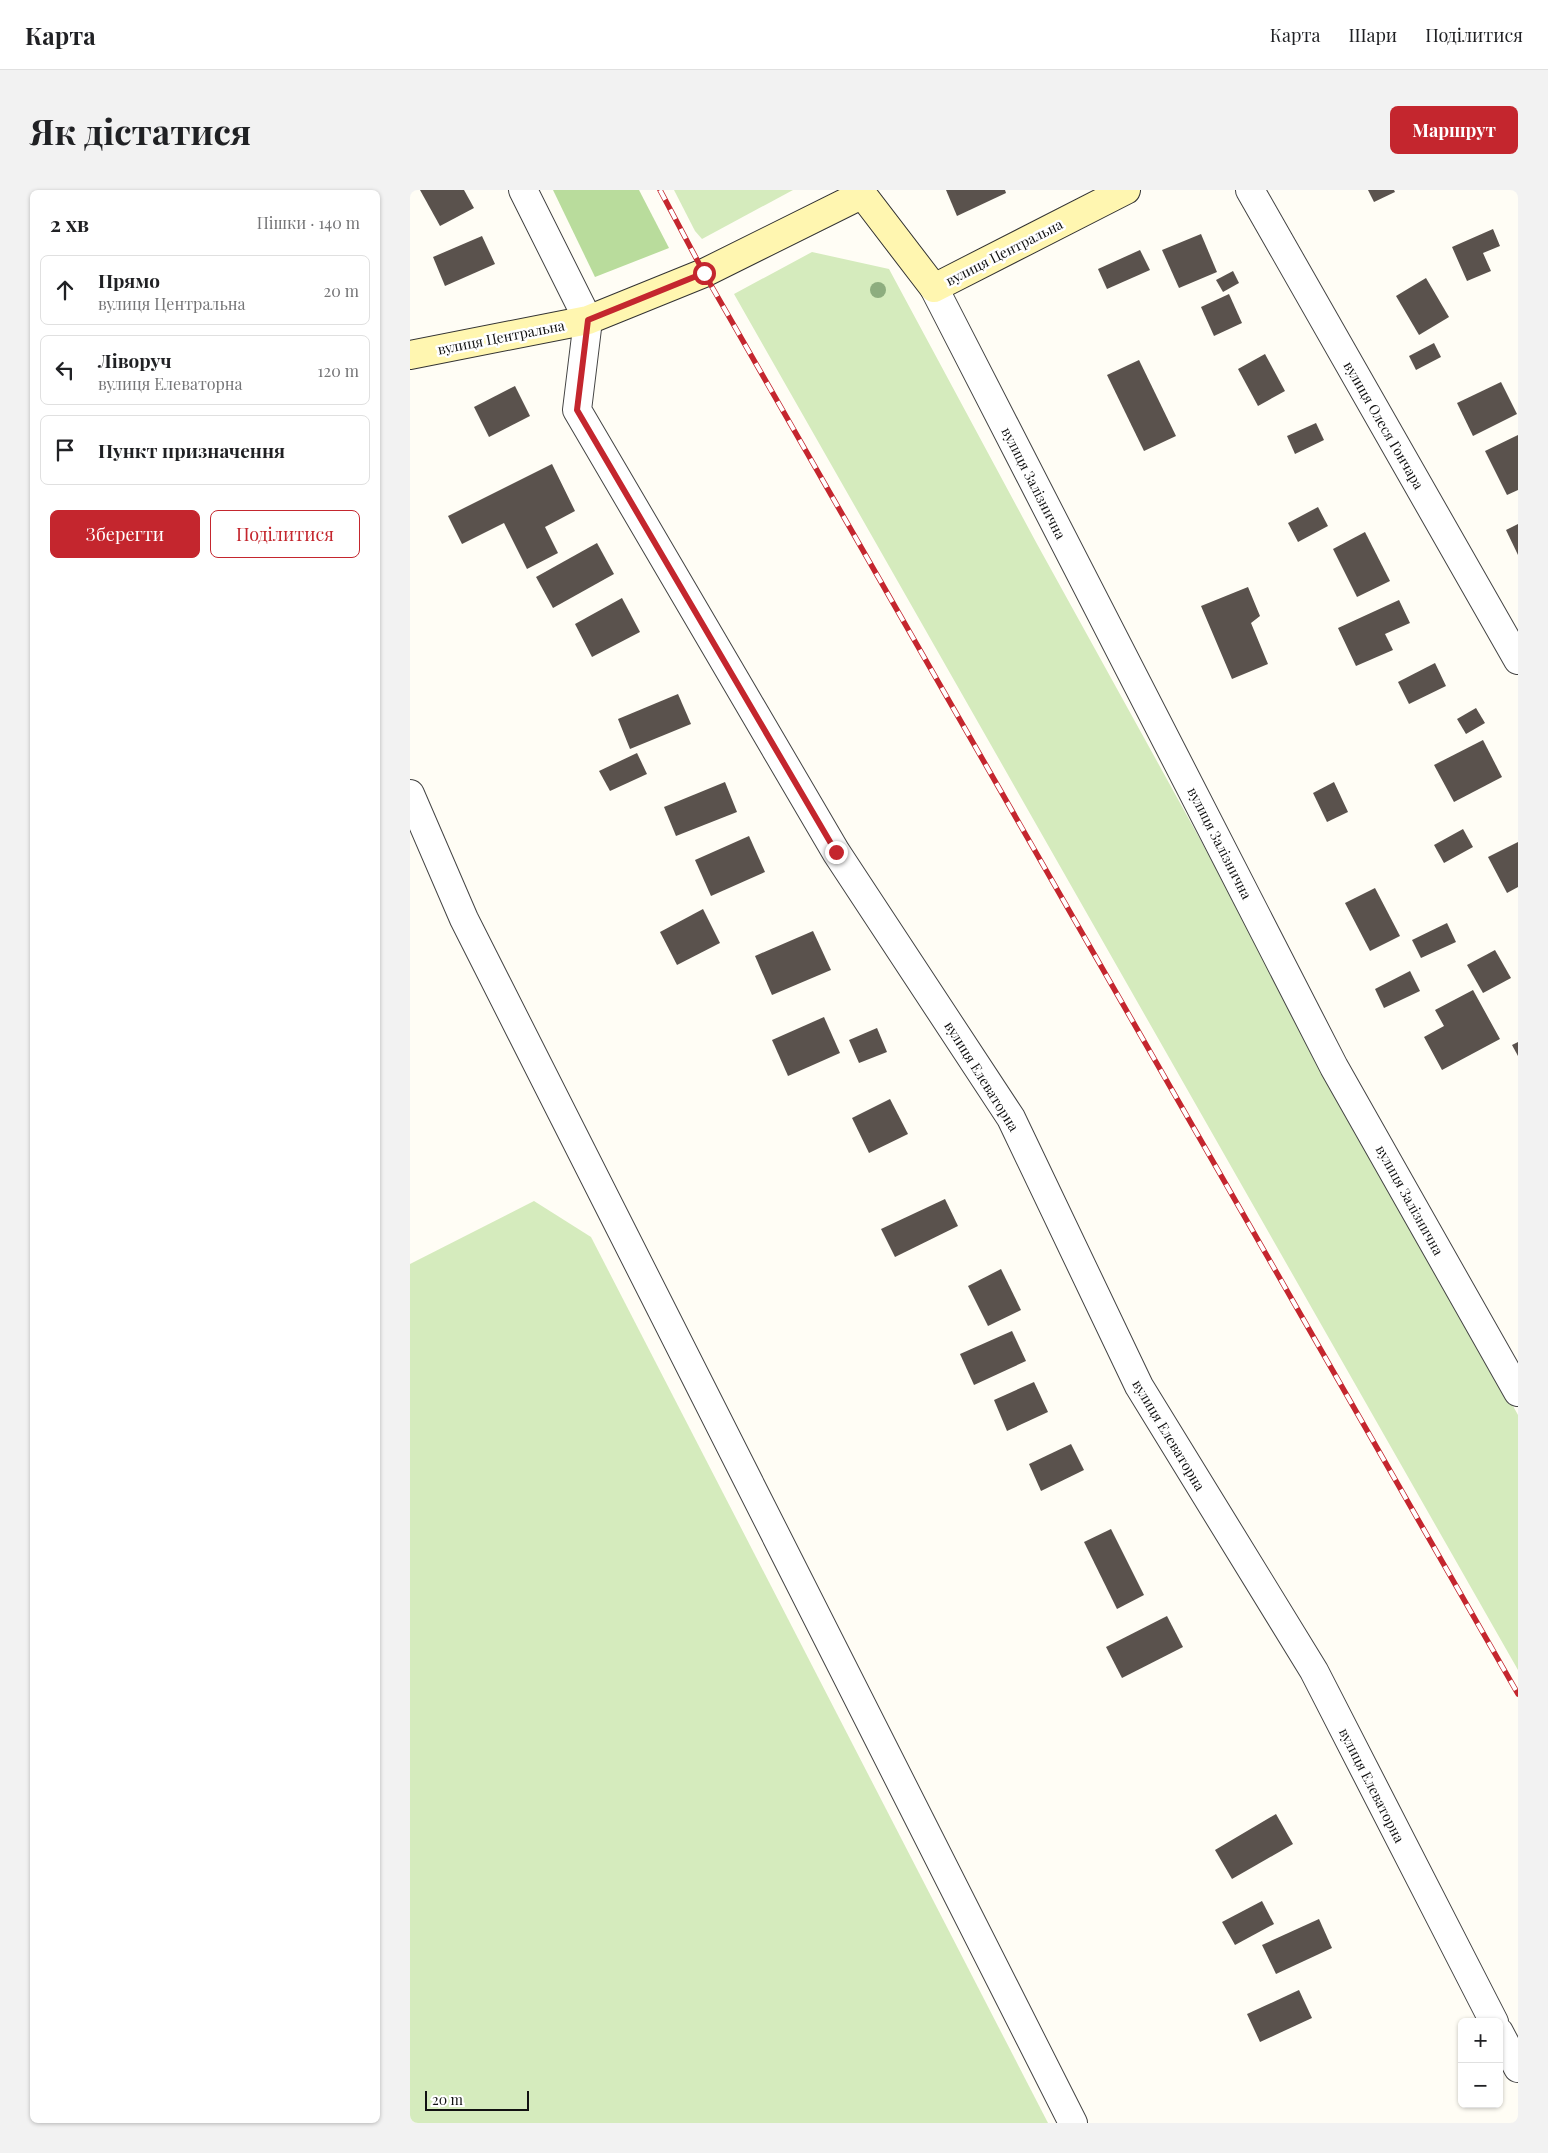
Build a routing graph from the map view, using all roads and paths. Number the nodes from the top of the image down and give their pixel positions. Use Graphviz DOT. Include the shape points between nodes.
graph roads {
  1 [pos="523,190"];
  2 [pos="1126,190"];
  3 [pos="1250,190"];
  4 [pos="860,193"];
  5 [pos="934,288"];
  6 [pos="588,320"];
  7 [pos="410,355"];
  8 [pos="1518,660"];
  9 [pos="410,794"];
  10 [pos="1518,1392"];
  11 [pos="1492,2018"];
  12 [pos="1503,2040"];
  13 [pos="1518,2068"];
  14 [pos="1073,2123"];
  1 -- 6 [label="street"];
  2 -- 5 [label="main road, вулиця Центральна"];
  3 -- 8 [label="street, вулиця Олеся Гончара"];
  4 -- 5 [label="main road, вулиця Центральна"];
  4 -- 6 [label="main road, вулиця Центральна" via="704,273"];
  5 -- 10 [label="street, вулиця Залізнична" via="1334,1067"];
  6 -- 7 [label="main road, вулиця Центральна"];
  6 -- 11 [label="street, вулиця Елеваторна" via="577,410 836,852 1011,1118 1139,1386 1314,1671"];
  9 -- 14 [label="street" via="464,918"];
  12 -- 13 [label="street"];
}
